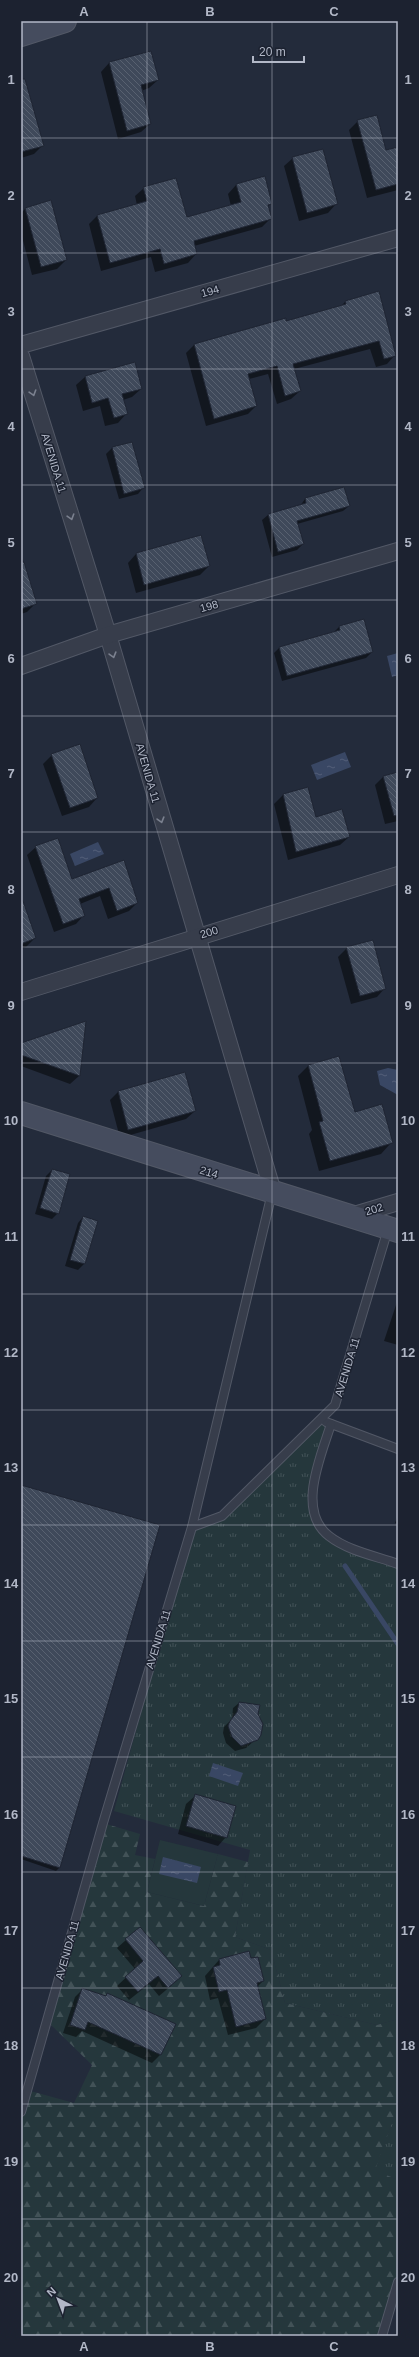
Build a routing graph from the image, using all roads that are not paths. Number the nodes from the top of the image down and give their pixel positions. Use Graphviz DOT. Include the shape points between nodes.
graph roads {
  1 [pos="65,21"];
  2 [pos="21,34"];
  3 [pos="398,238"];
  4 [pos="21,345"];
  5 [pos="21,356"];
  6 [pos="398,551"];
  7 [pos="108,635"];
  8 [pos="21,666"];
  9 [pos="398,876"];
  10 [pos="196,936"];
  11 [pos="21,992"];
  12 [pos="21,1113"];
  13 [pos="273,1192"];
  14 [pos="398,1202"];
  15 [pos="351,1216"];
  16 [pos="393,1229"];
  17 [pos="322,1420"];
  18 [pos="331,1424"];
  19 [pos="398,1449"];
  20 [pos="192,1526"];
  21 [pos="398,1564"];
  22 [pos="21,2112"];
  23 [pos="398,2282"];
  24 [pos="382,2336"];
  1 -- 2 [label="street"];
  3 -- 4 [label="street, 194"];
  5 -- 7 [label="street, AVENIDA 11, one-way"];
  6 -- 7 [label="street, 198"];
  7 -- 8 [label="street, 198"];
  7 -- 10 [label="street, AVENIDA 11, one-way"];
  9 -- 10 [label="street, 200"];
  10 -- 11 [label="street, 200"];
  10 -- 13 [label="street, AVENIDA 11"];
  12 -- 13 [label="street, 214"];
  13 -- 15 [label="street, 214"];
  13 -- 20 [label="lane"];
  14 -- 15 [label="street, 202"];
  15 -- 16 [label="street, 214"];
  16 -- 17 [label="lane, AVENIDA 11" via="335,1405"];
  17 -- 18 [label="lane"];
  17 -- 20 [label="lane, AVENIDA 11" via="222,1516"];
  18 -- 19 [label="lane"];
  18 -- 21 [label="lane" via="314,1485 315,1520 330,1537 352,1548"];
  20 -- 22 [label="lane, AVENIDA 11" via="103,1823"];
  23 -- 24 [label="lane"];
}
